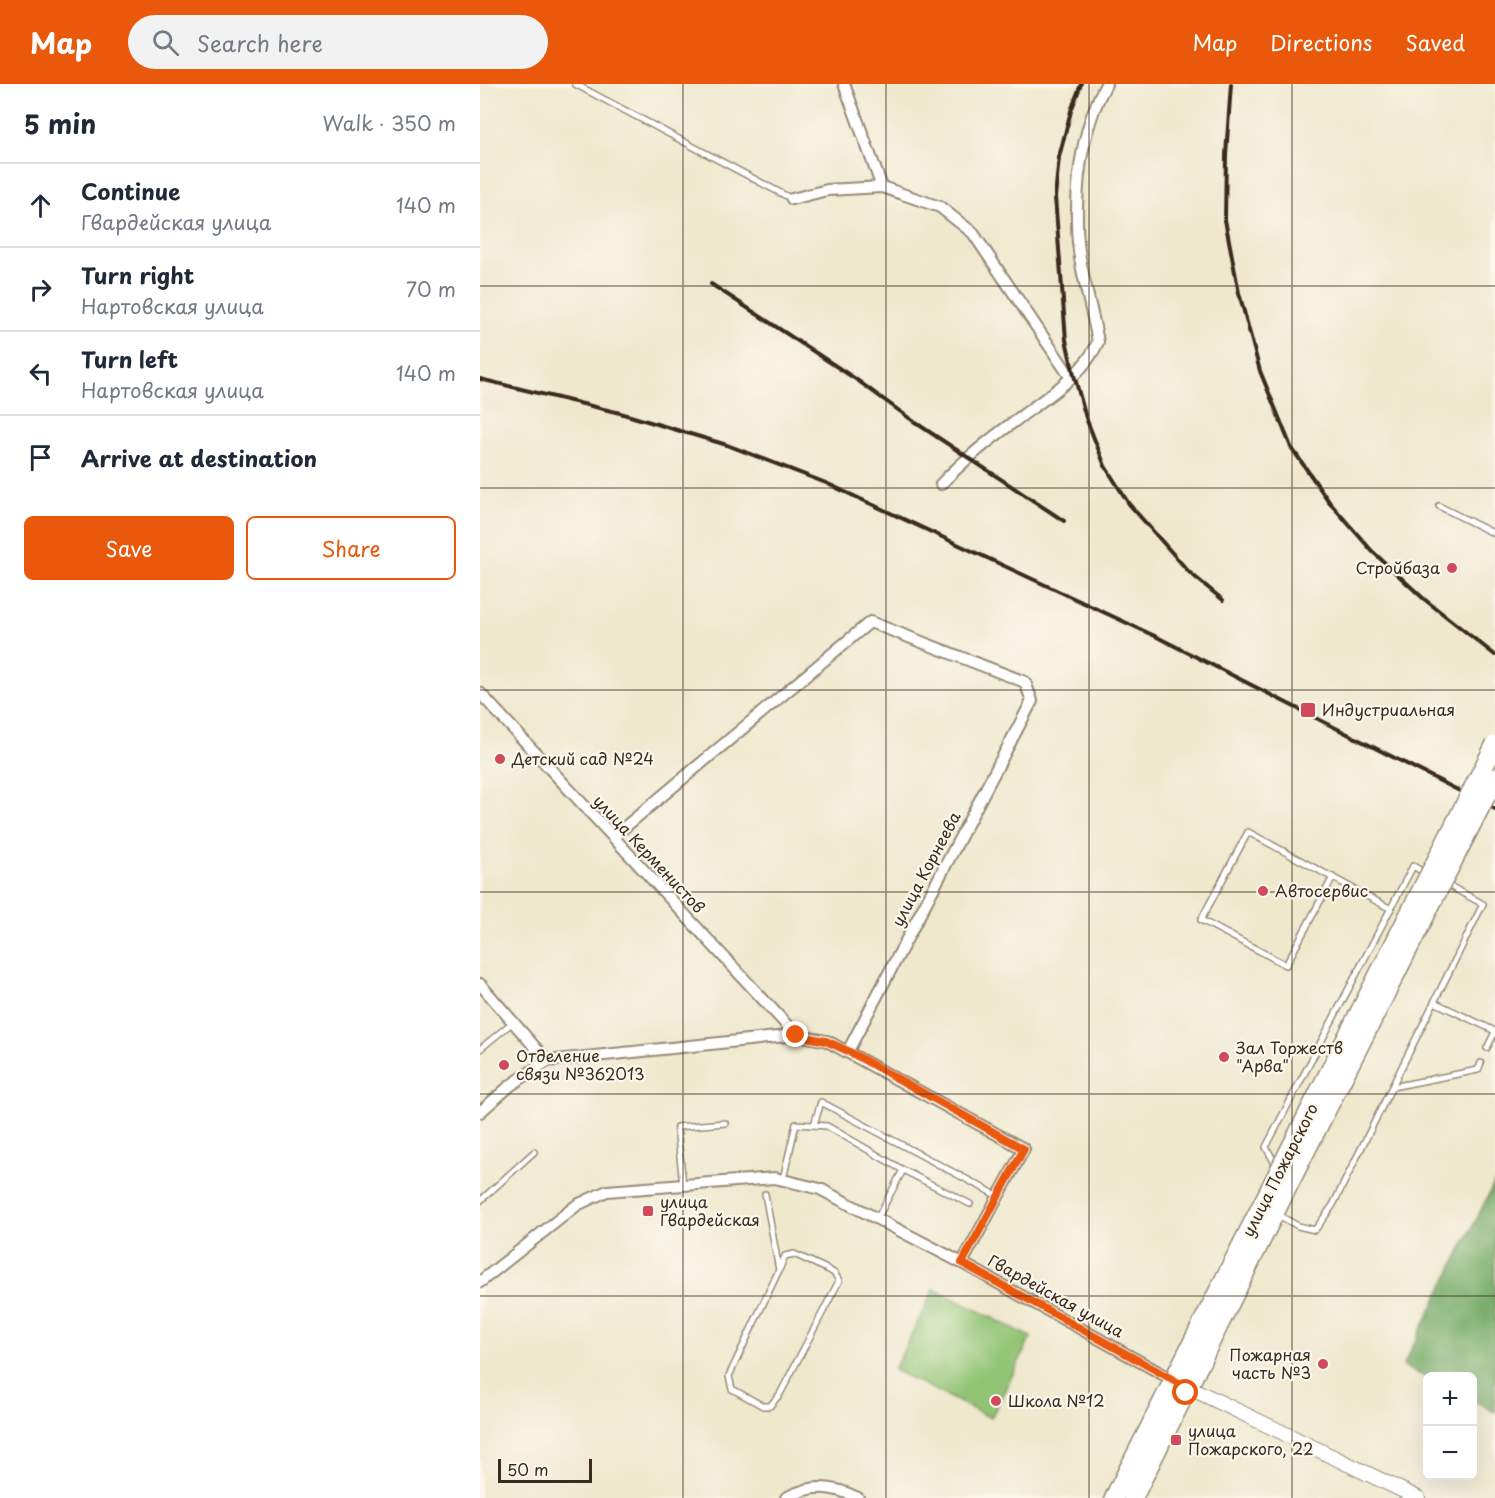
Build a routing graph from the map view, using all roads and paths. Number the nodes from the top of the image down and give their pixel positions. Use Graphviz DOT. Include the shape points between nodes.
graph roads {
  1 [pos="575,84"];
  2 [pos="844,84"];
  3 [pos="1106,84"];
  4 [pos="882,187"];
  5 [pos="792,199"];
  6 [pos="1071,378"];
  7 [pos="941,484"];
  8 [pos="1439,506"];
  9 [pos="1495,534"];
  10 [pos="480,693"];
  11 [pos="1495,745"];
  12 [pos="1495,778"];
  13 [pos="613,837"];
  14 [pos="1333,877"];
  15 [pos="1391,909"];
  16 [pos="480,984"];
  17 [pos="1434,1002"];
  18 [pos="513,1022"];
  19 [pos="1495,1031"];
  20 [pos="796,1035"];
  21 [pos="1488,1048"];
  22 [pos="480,1049"];
  23 [pos="848,1051"];
  24 [pos="547,1061"];
  25 [pos="1481,1063"];
  26 [pos="1392,1087"];
  27 [pos="480,1112"];
  28 [pos="725,1123"];
  29 [pos="814,1125"];
  30 [pos="534,1152"];
  31 [pos="903,1170"];
  32 [pos="1284,1177"];
  33 [pos="782,1179"];
  34 [pos="683,1185"];
  35 [pos="765,1194"];
  36 [pos="998,1196"];
  37 [pos="480,1201"];
  38 [pos="970,1204"];
  39 [pos="1274,1213"];
  40 [pos="877,1219"];
  41 [pos="962,1263"];
  42 [pos="779,1270"];
  43 [pos="480,1282"];
  44 [pos="1181,1384"];
  45 [pos="786,1498"];
  46 [pos="858,1498"];
  47 [pos="1114,1498"];
  48 [pos="1133,1498"];
  49 [pos="1418,1498"];
  1 -- 5 [label="lane"];
  2 -- 4 [label="street"];
  3 -- 6 [label="street" via="1084,140 1077,224 1098,342 1093,355"];
  4 -- 5 [label="street" via="827,190"];
  4 -- 6 [label="street" via="940,207 973,233"];
  6 -- 7 [label="street" via="985,444"];
  8 -- 9 [label="lane"];
  10 -- 13 [label="street, улица Керменистов"];
  11 -- 32 [label="main road, улица Пожарского, bridge"];
  12 -- 32 [label="main road, улица Пожарского, bridge"];
  13 -- 20 [label="street, улица Керменистов"];
  13 -- 23 [label="street, улица Корнеева" via="870,622 1025,682 1032,702"];
  14 -- 14 [label="lane" via="1248,832 1201,920 1286,965"];
  14 -- 15 [label="lane"];
  15 -- 17 [label="lane" via="1413,866 1484,904"];
  15 -- 32 [label="lane" via="1266,1147"];
  16 -- 18 [label="street"];
  17 -- 19 [label="lane"];
  17 -- 26 [label="lane"];
  18 -- 22 [label="lane"];
  18 -- 24 [label="street"];
  19 -- 21 [label="lane"];
  20 -- 23 [label="street" via="826,1041"];
  20 -- 24 [label="street"];
  23 -- 36 [label="street" via="1024,1149"];
  24 -- 27 [label="street"];
  25 -- 26 [label="lane" via="1478,1070"];
  26 -- 39 [label="lane" via="1333,1205 1315,1230"];
  28 -- 34 [label="lane" via="677,1127"];
  29 -- 31 [label="lane" via="827,1126"];
  29 -- 33 [label="lane" via="796,1124"];
  29 -- 36 [label="lane" via="821,1102"];
  30 -- 37 [label="lane"];
  31 -- 38 [label="lane"];
  31 -- 40 [label="lane"];
  32 -- 39 [label="main road, улица Пожарского"];
  32 -- 44 [label="main road, улица Пожарского"];
  33 -- 34 [label="street, Гвардейская улица"];
  33 -- 40 [label="street, Гвардейская улица" via="820,1189"];
  34 -- 43 [label="street, Гвардейская улица" via="607,1191 577,1205"];
  35 -- 42 [label="lane"];
  36 -- 41 [label="street"];
  39 -- 44 [label="main road, улица Пожарского"];
  40 -- 41 [label="street, Гвардейская улица"];
  41 -- 44 [label="street, Гвардейская улица"];
  42 -- 42 [label="lane" via="729,1376 732,1389 763,1406 770,1406 780,1394 839,1281 829,1270 794,1254 785,1257"];
  44 -- 47 [label="main road, улица Пожарского"];
  44 -- 48 [label="main road, улица Пожарского"];
  44 -- 49 [label="street, Гвардейская улица"];
  45 -- 46 [label="street" via="824,1487"];
}
